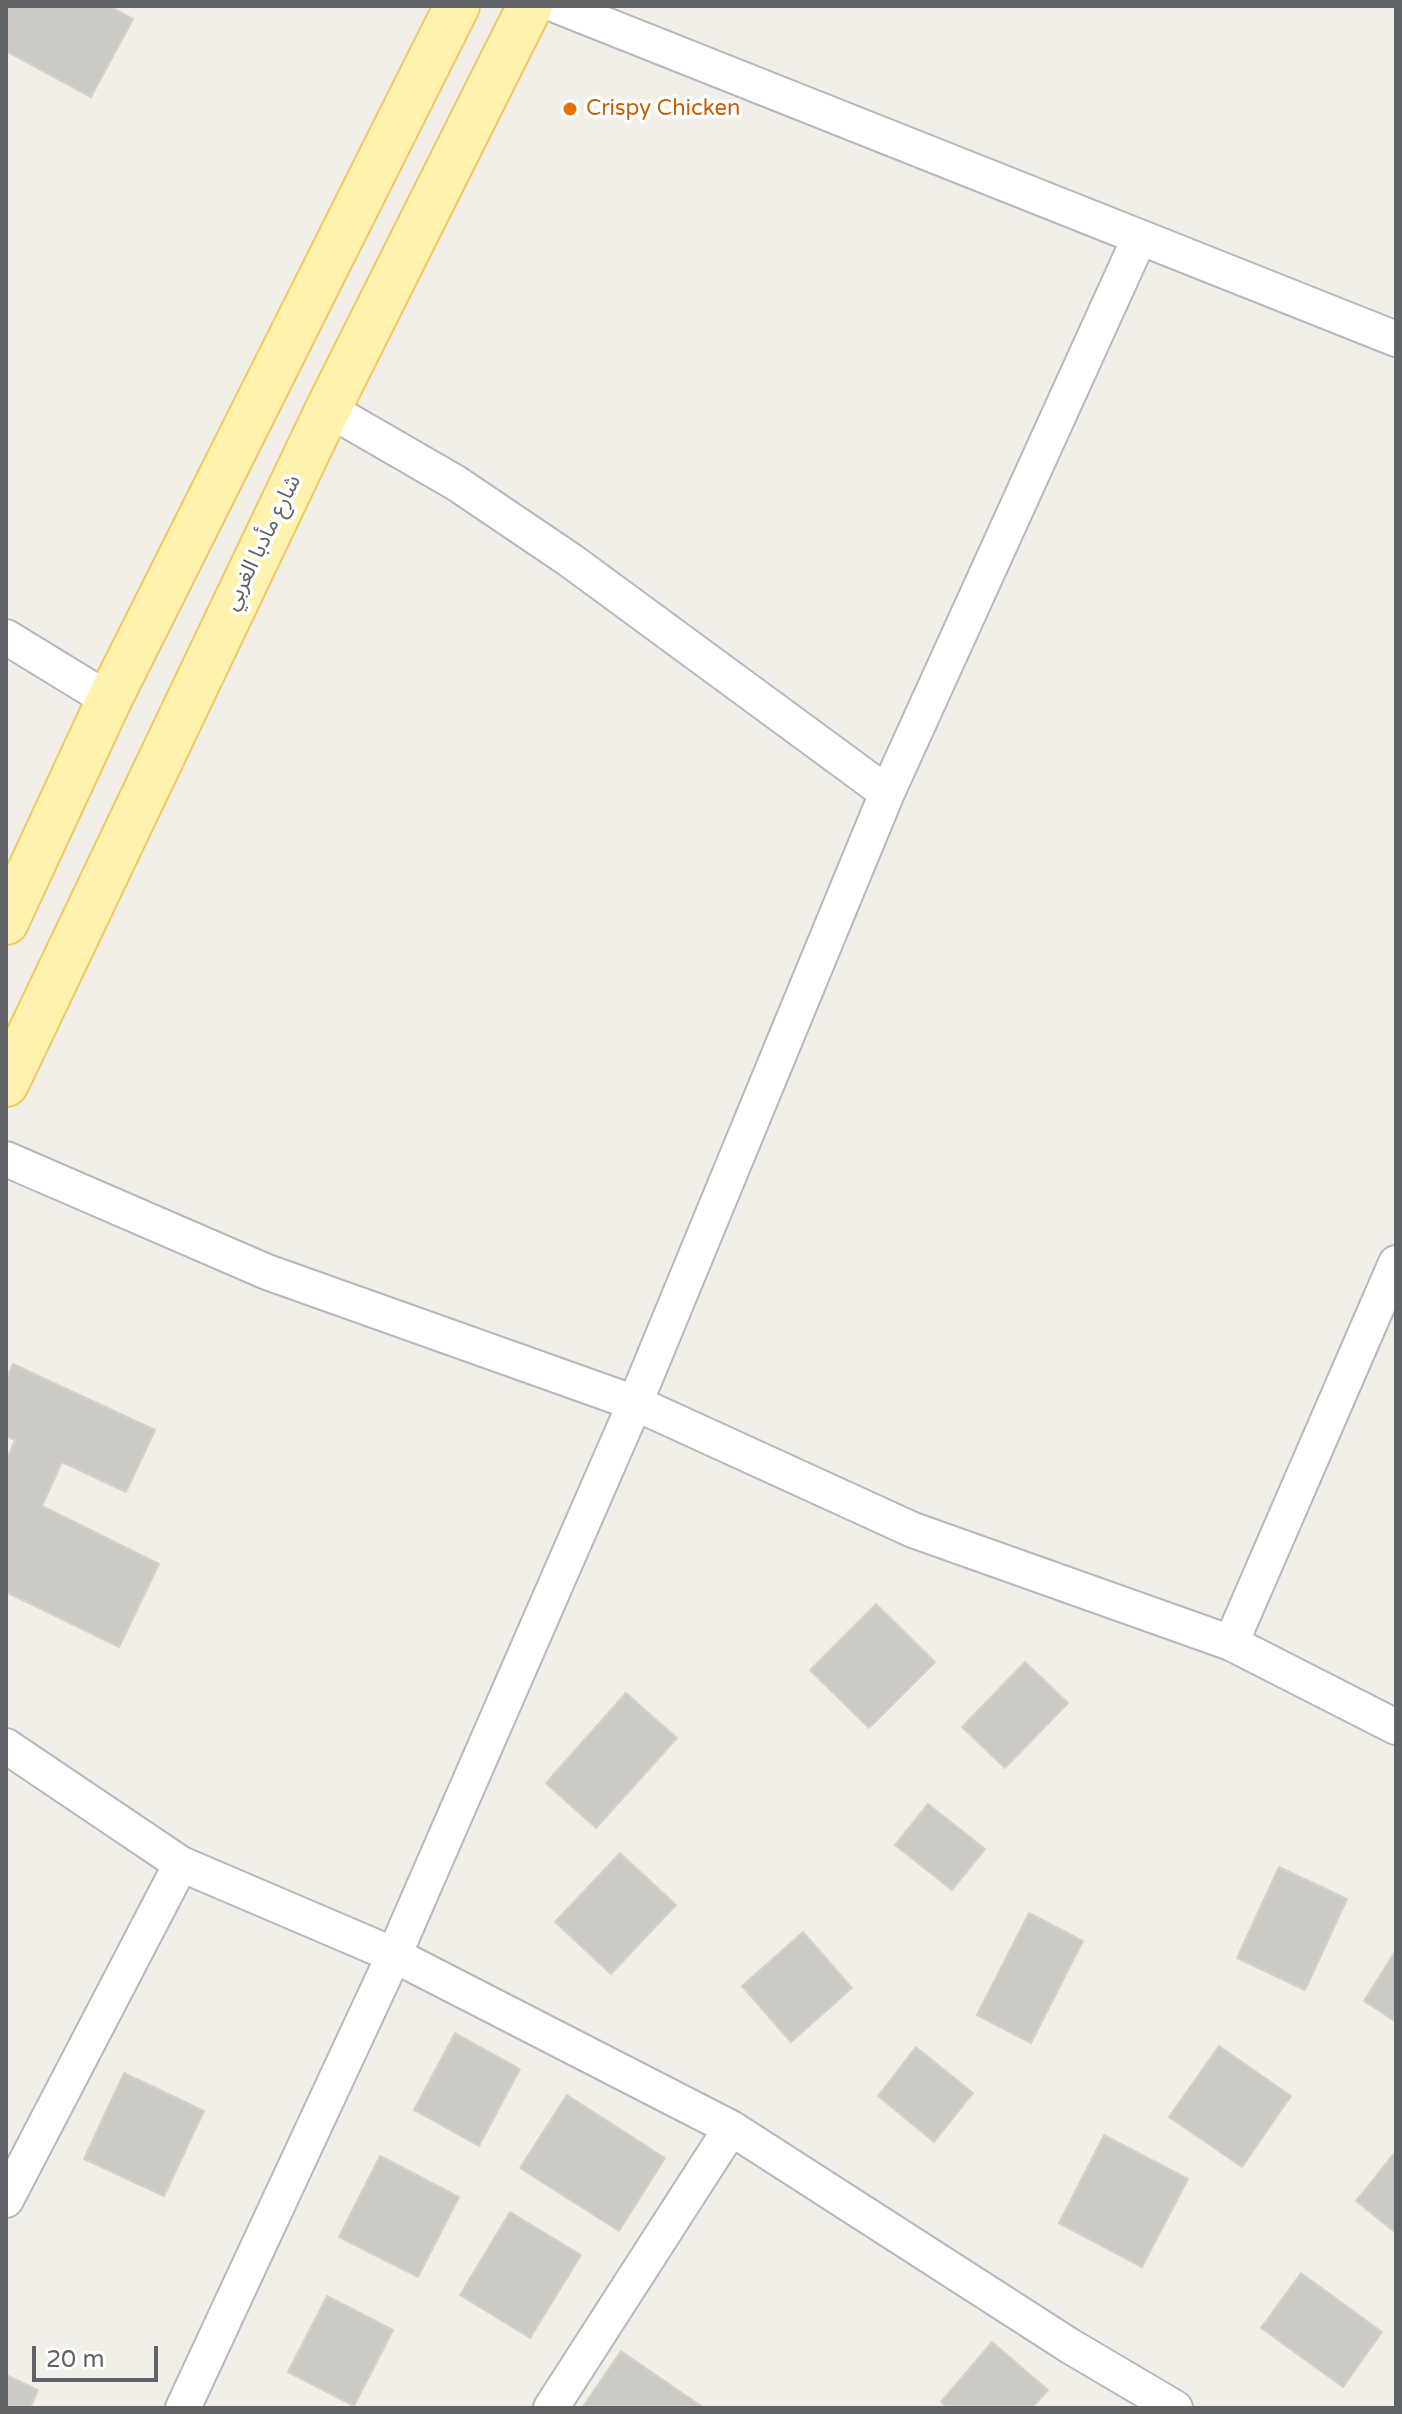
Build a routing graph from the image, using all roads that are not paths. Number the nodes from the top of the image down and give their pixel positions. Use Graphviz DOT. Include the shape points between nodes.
graph roads {
  1 [pos="457,6"];
  2 [pos="530,6"];
  3 [pos="558,6"];
  4 [pos="1139,239"];
  5 [pos="1396,339"];
  6 [pos="328,409"];
  7 [pos="6,637"];
  8 [pos="109,700"];
  9 [pos="887,793"];
  10 [pos="6,922"];
  11 [pos="6,1084"];
  12 [pos="6,1159"];
  13 [pos="1396,1263"];
  14 [pos="635,1403"];
  15 [pos="1231,1643"];
  16 [pos="1396,1727"];
  17 [pos="6,1746"];
  18 [pos="181,1864"];
  19 [pos="394,1955"];
  20 [pos="731,2128"];
  21 [pos="6,2200"];
  22 [pos="183,2408"];
  23 [pos="551,2408"];
  24 [pos="1175,2408"];
  1 -- 8 [label="main road"];
  2 -- 6 [label="main road, شارع مأدبا الغربي"];
  3 -- 4 [label="street"];
  4 -- 5 [label="street"];
  4 -- 9 [label="street"];
  6 -- 9 [label="street" via="456,483 570,560"];
  6 -- 11 [label="main road, شارع مأدبا الغربي"];
  7 -- 8 [label="street"];
  8 -- 10 [label="main road"];
  9 -- 14 [label="street"];
  12 -- 14 [label="street" via="267,1272"];
  13 -- 15 [label="street"];
  14 -- 15 [label="street" via="913,1530"];
  14 -- 19 [label="street"];
  15 -- 16 [label="street"];
  17 -- 18 [label="street"];
  18 -- 19 [label="street"];
  18 -- 21 [label="street"];
  19 -- 20 [label="street"];
  19 -- 22 [label="street"];
  20 -- 23 [label="street"];
  20 -- 24 [label="street"];
}
